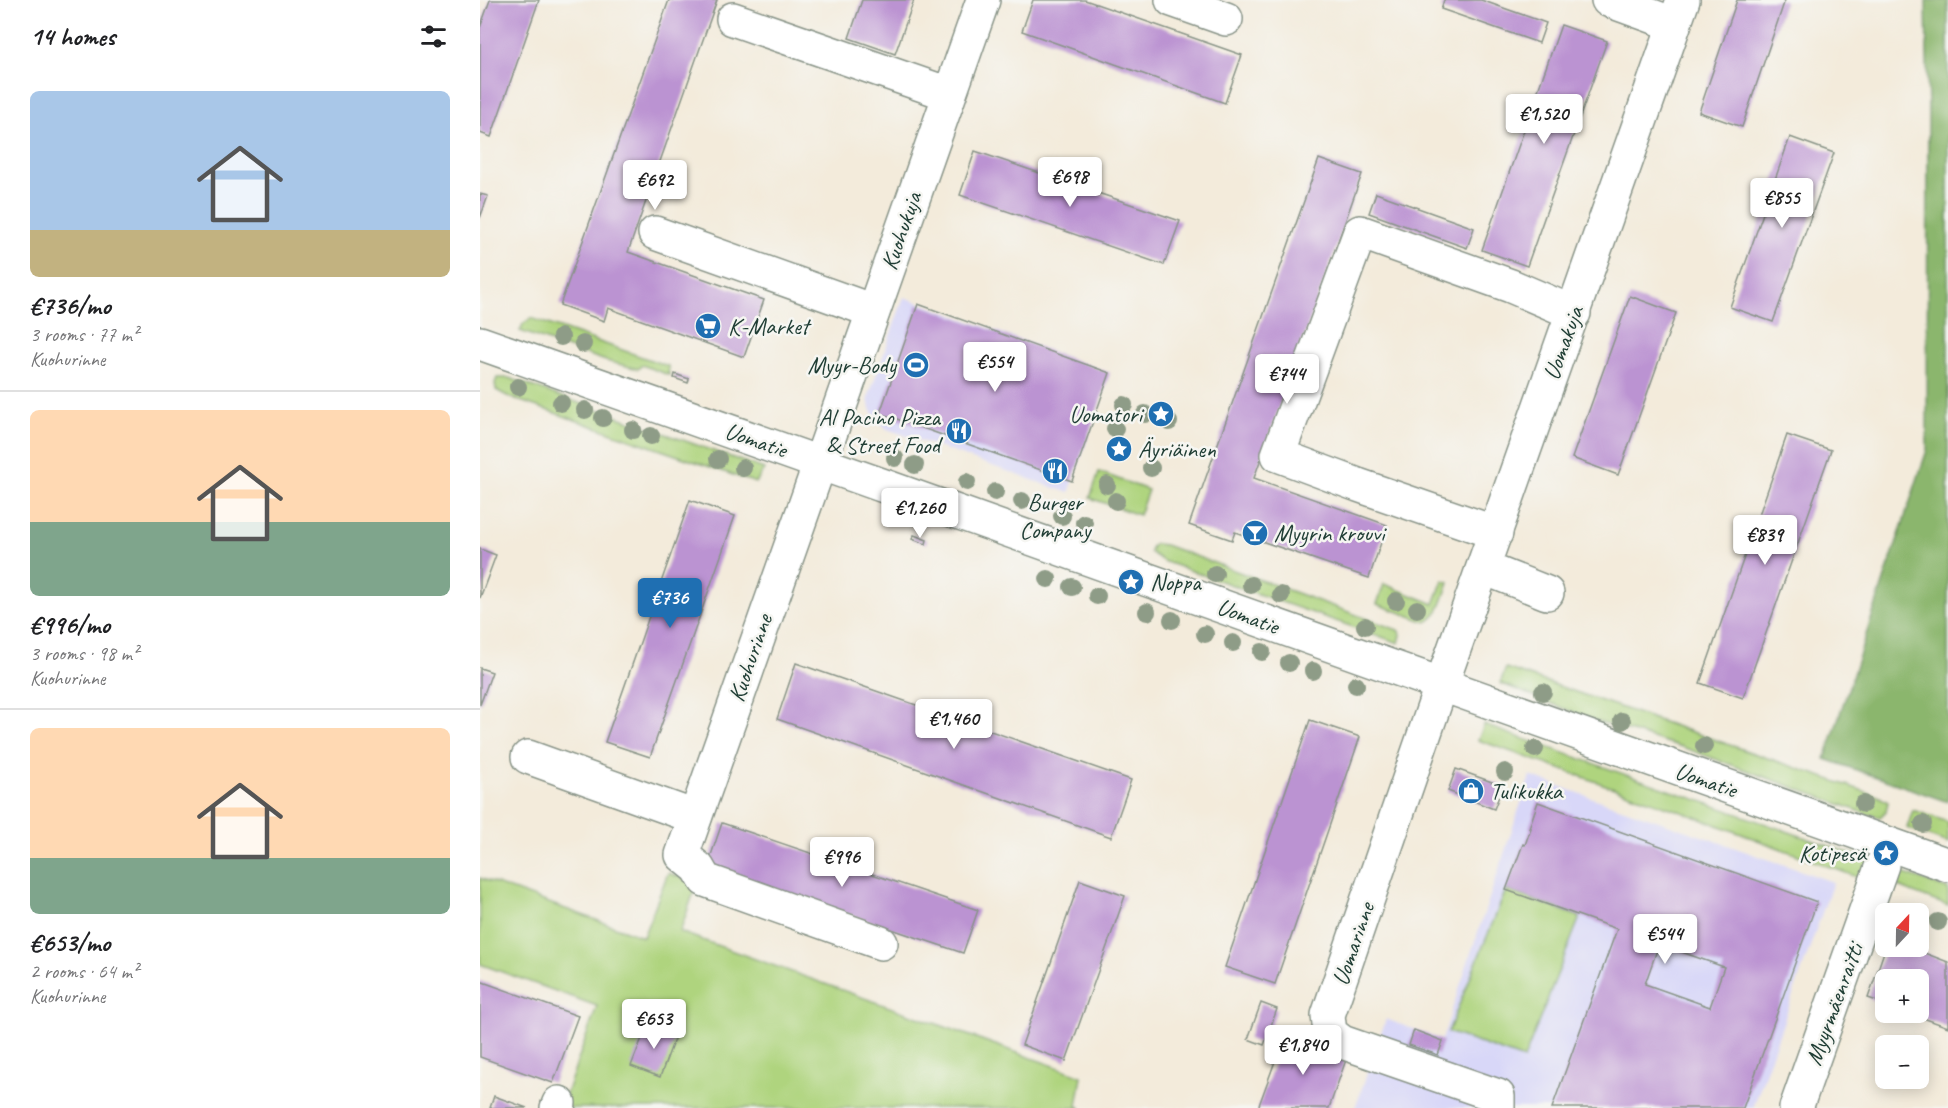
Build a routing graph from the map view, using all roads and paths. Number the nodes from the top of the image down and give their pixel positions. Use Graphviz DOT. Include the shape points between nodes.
graph roads {
  1 [pos="982,0"];
  2 [pos="1172,0"];
  3 [pos="1608,0"];
  4 [pos="1678,12"];
  5 [pos="733,19"];
  6 [pos="1226,19"];
  7 [pos="949,94"];
  8 [pos="655,233"];
  9 [pos="873,311"];
  10 [pos="1574,313"];
  11 [pos="480,343"];
  12 [pos="819,462"];
  13 [pos="1496,533"];
  14 [pos="1484,567"];
  15 [pos="1547,593"];
  16 [pos="1442,686"];
  17 [pos="528,757"];
  18 [pos="695,817"];
  19 [pos="1882,865"];
  20 [pos="1948,865"];
  21 [pos="881,943"];
  22 [pos="1498,1102"];
  23 [pos="1796,1108"];
  1 -- 7 [label="street, Kuohukuja"];
  2 -- 6 [label="street"];
  3 -- 4 [label="street"];
  4 -- 10 [label="street, Uomakuja"];
  5 -- 7 [label="street"];
  7 -- 9 [label="street, Kuohukuja"];
  8 -- 9 [label="street"];
  9 -- 12 [label="street, Kuohukuja"];
  10 -- 13 [label="street, Uomakuja"];
  10 -- 13 [label="street" via="1360,232 1278,455"];
  11 -- 12 [label="street, Uomatie"];
  12 -- 16 [label="street, Uomatie"];
  12 -- 18 [label="street, Kuohurinne"];
  13 -- 14 [label="street, Uomakuja"];
  14 -- 15 [label="street"];
  14 -- 16 [label="street, Uomakuja"];
  16 -- 20 [label="street, Uomatie"];
  16 -- 22 [label="street, Uomarinne" via="1328,1015 1330,1033 1342,1042"];
  17 -- 18 [label="street"];
  18 -- 21 [label="street, Kuohurinne" via="682,855 699,868 705,880"];
  19 -- 23 [label="street, Myyrmäenraitti"];
}
